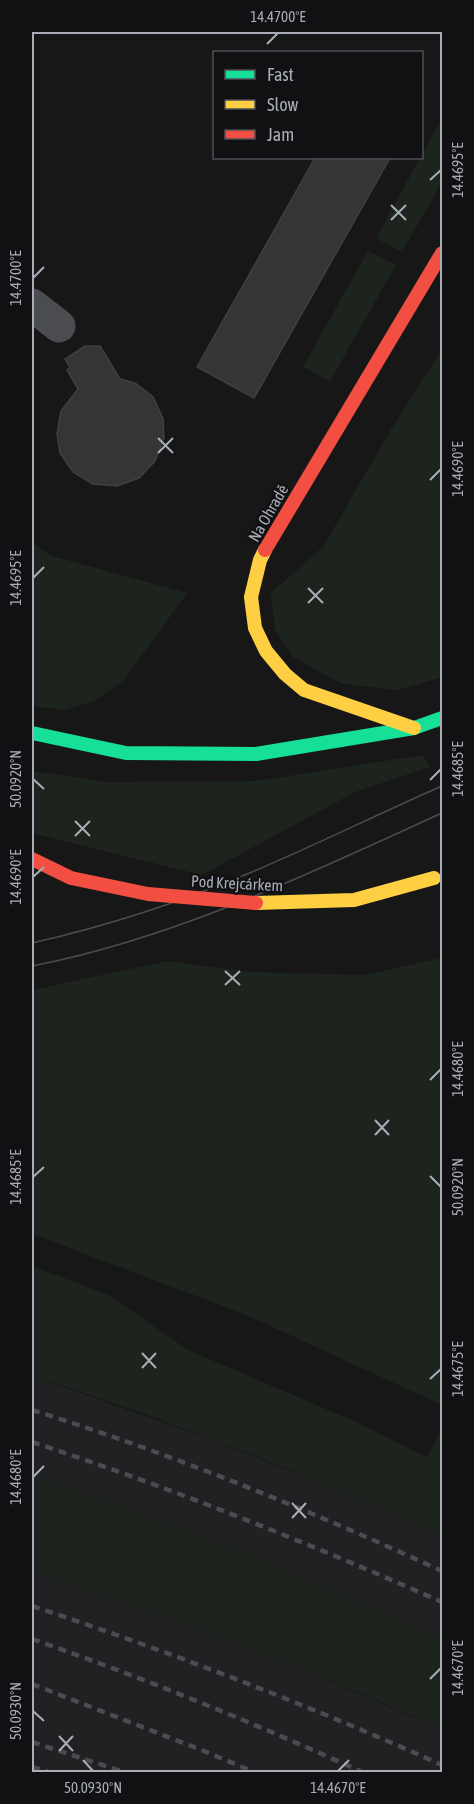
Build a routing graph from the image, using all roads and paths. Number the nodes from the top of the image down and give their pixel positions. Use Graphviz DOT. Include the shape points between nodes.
graph roads {
  1 [pos="442,254"];
  2 [pos="32,305"];
  3 [pos="59,326"];
  4 [pos="442,718"];
  5 [pos="414,728"];
  6 [pos="32,733"];
  7 [pos="32,859"];
  8 [pos="438,876"];
  1 -- 5 [label="main road, Na Ohradě" via="276,530 261,560 251,597 255,628 262,644 291,680 304,690"];
  2 -- 3 [label="street"];
  4 -- 5 [label="main road"];
  5 -- 6 [label="main road" via="256,754 126,753"];
  7 -- 8 [label="main road, Pod Krejcárkem, bridge" via="72,878 148,894 262,904 354,900"];
}
